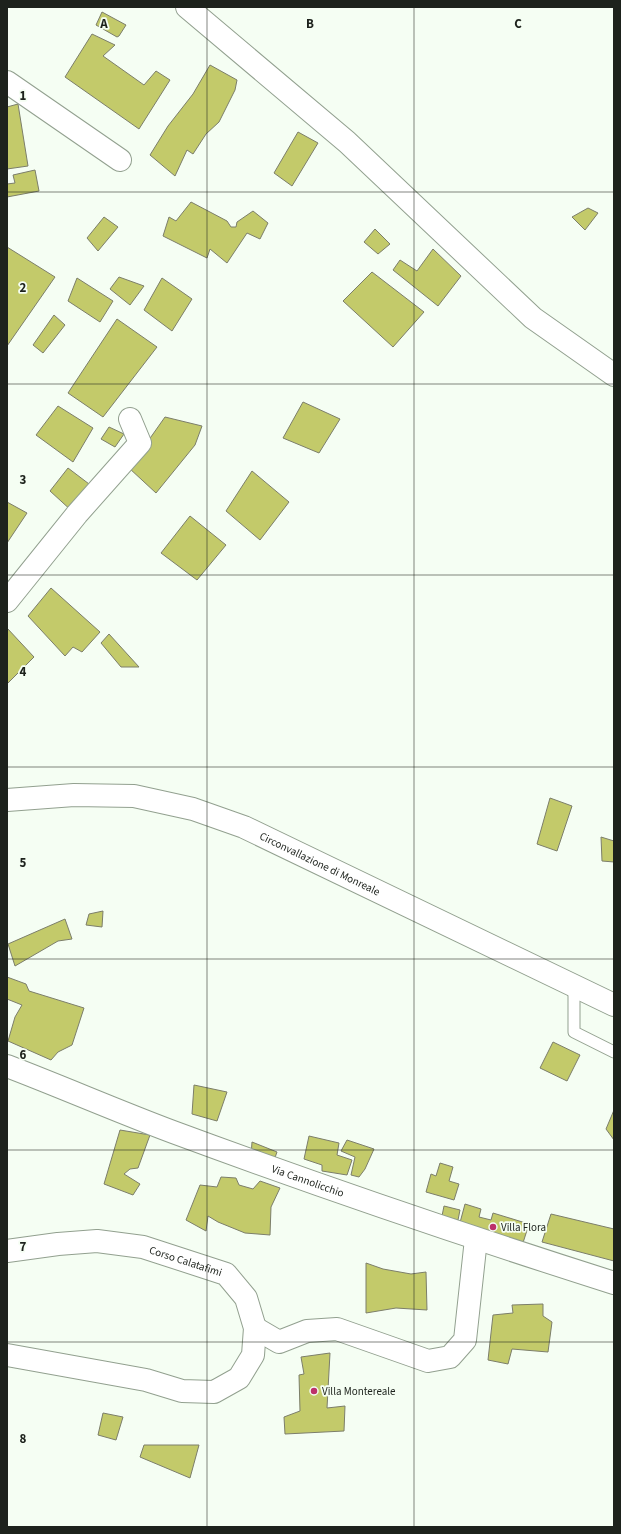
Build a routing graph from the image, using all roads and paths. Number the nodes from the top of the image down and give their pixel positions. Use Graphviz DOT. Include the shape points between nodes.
graph roads {
  1 [pos="187,7"];
  2 [pos="7,82"];
  3 [pos="120,160"];
  4 [pos="614,375"];
  5 [pos="130,419"];
  6 [pos="7,601"];
  7 [pos="7,800"];
  8 [pos="574,986"];
  9 [pos="614,1005"];
  10 [pos="614,1052"];
  11 [pos="7,1066"];
  12 [pos="476,1239"];
  13 [pos="7,1251"];
  14 [pos="614,1283"];
  15 [pos="255,1328"];
  16 [pos="7,1355"];
  1 -- 4 [label="street" via="347,142 533,318"];
  2 -- 3 [label="street"];
  5 -- 6 [label="street" via="140,443 77,514"];
  7 -- 8 [label="street, Circonvallazione di Monreale" via="74,795 134,796 193,810 244,827"];
  8 -- 9 [label="street, Circonvallazione di Monreale"];
  8 -- 10 [label="lane" via="574,1032"];
  11 -- 12 [label="street, Via Cannolicchio" via="171,1131"];
  12 -- 14 [label="street, Via Cannolicchio"];
  12 -- 15 [label="street" via="465,1340 450,1357 428,1361 337,1329 307,1331 279,1342"];
  13 -- 15 [label="street, Corso Calatafimi" via="97,1242 143,1247 226,1274 246,1298"];
  15 -- 16 [label="street, Corso Calatafimi" via="253,1355 239,1378 214,1392 182,1391 146,1380"];
}
